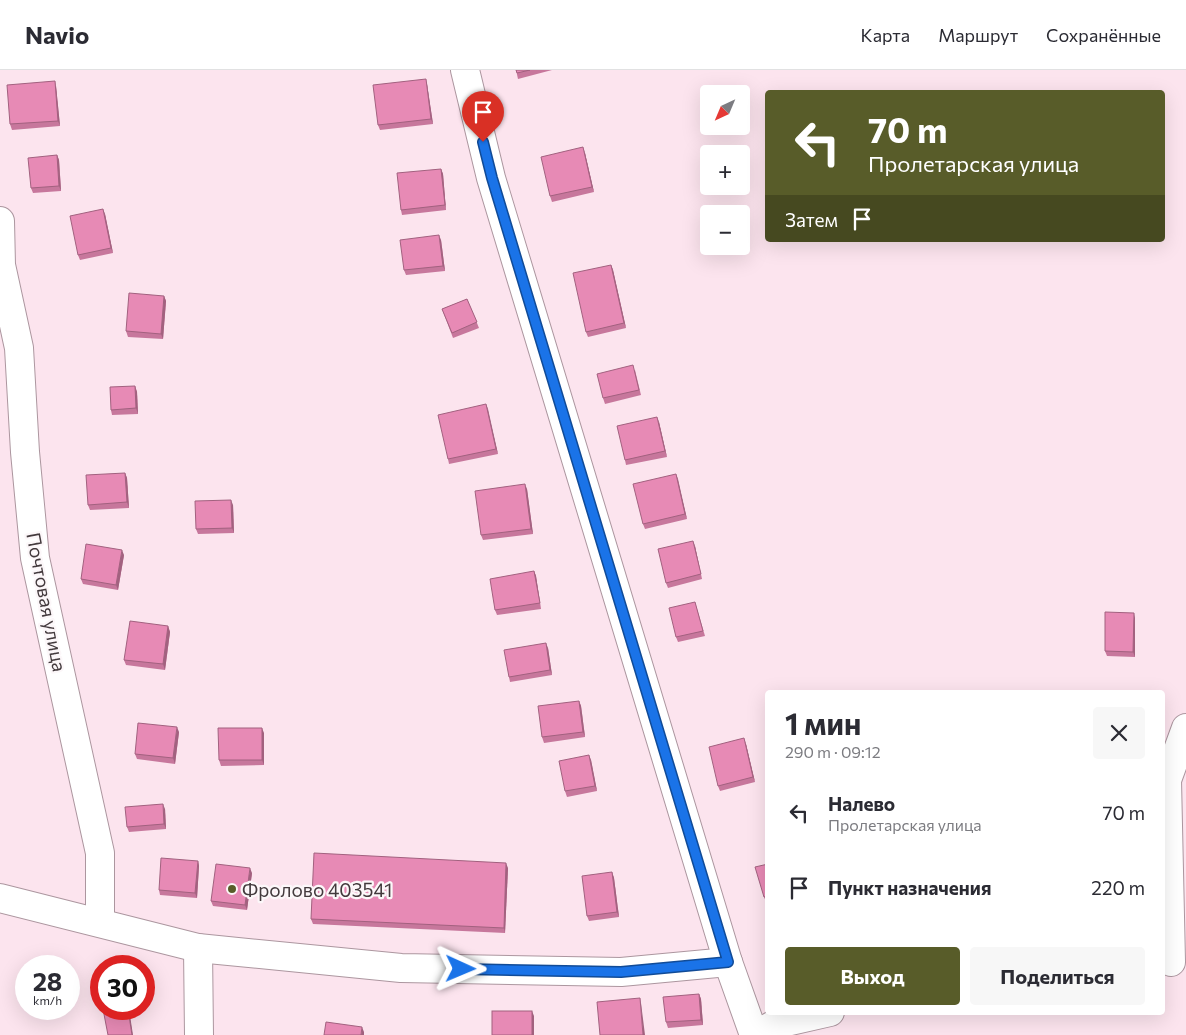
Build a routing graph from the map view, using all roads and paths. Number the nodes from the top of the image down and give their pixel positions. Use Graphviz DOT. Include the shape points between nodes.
graph roads {
  1 [pos="465,70"];
  2 [pos="0,221"];
  3 [pos="1186,728"];
  4 [pos="1173,768"];
  5 [pos="0,898"];
  6 [pos="100,922"];
  7 [pos="198,948"];
  8 [pos="728,962"];
  9 [pos="1173,962"];
  10 [pos="817,1015"];
  11 [pos="199,1035"];
  12 [pos="755,1035"];
  1 -- 8 [label="street" via="492,178"];
  2 -- 6 [label="street, Почтовая улица" via="1,265 19,348 35,558 100,853"];
  3 -- 4 [label="street"];
  4 -- 9 [label="street"];
  5 -- 6 [label="street"];
  6 -- 7 [label="street"];
  7 -- 8 [label="street" via="401,968 621,972"];
  7 -- 11 [label="street"];
  8 -- 12 [label="street"];
  10 -- 12 [label="street" via="773,1025"];
}
